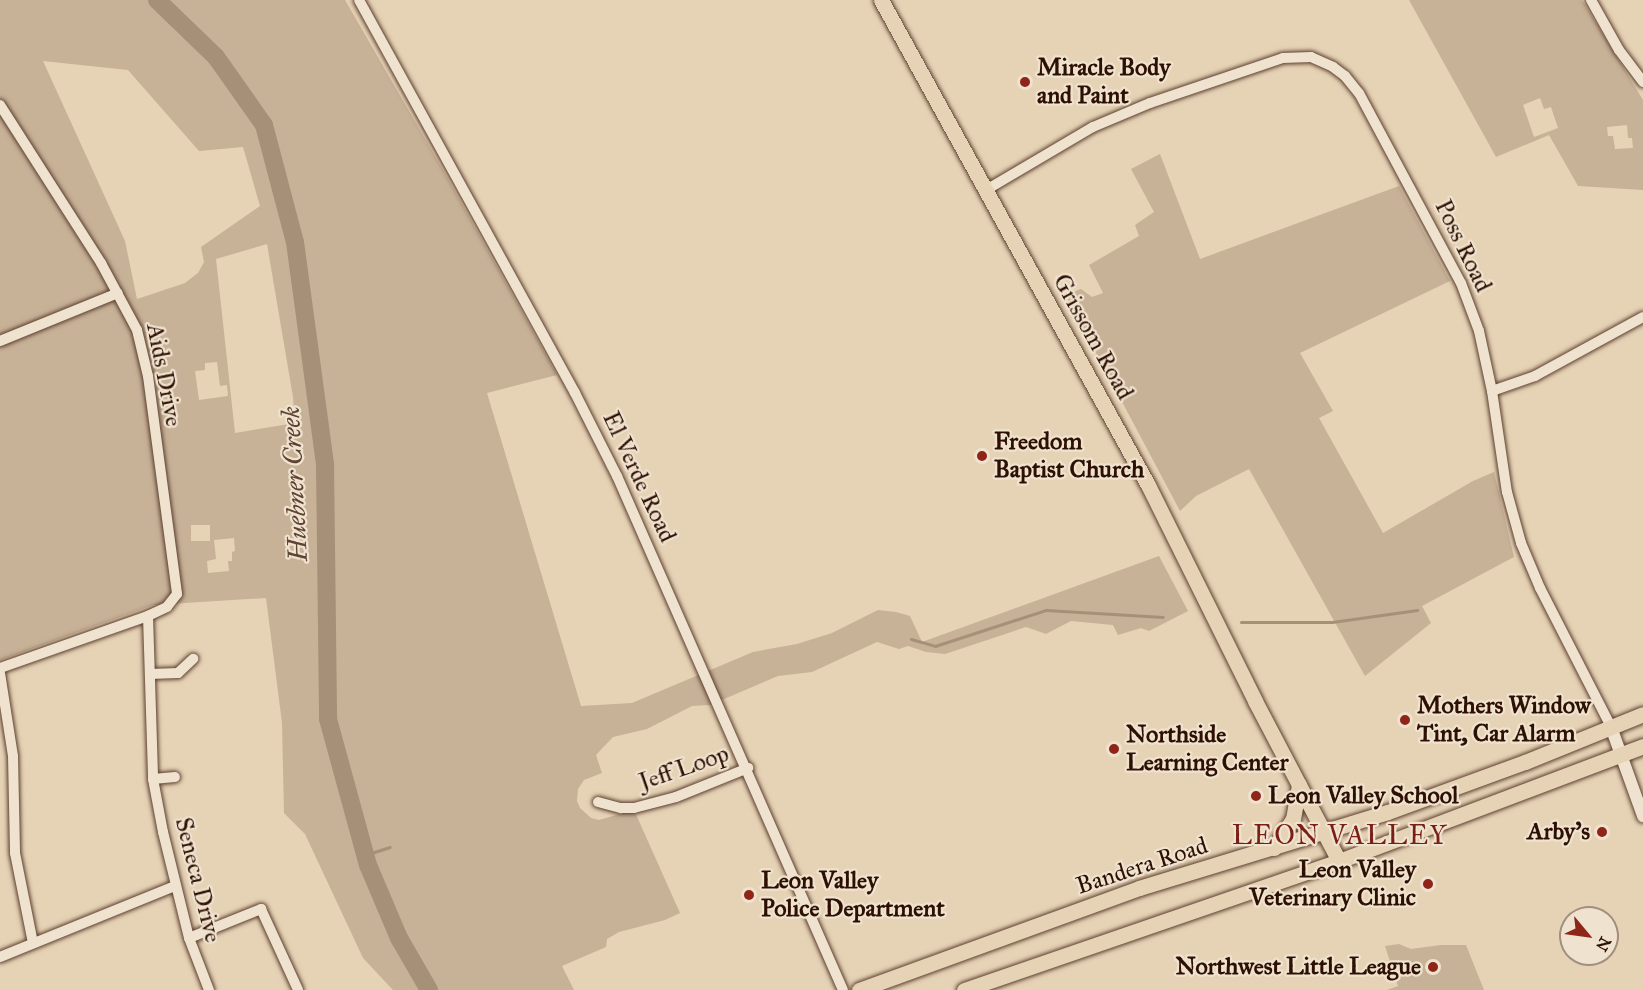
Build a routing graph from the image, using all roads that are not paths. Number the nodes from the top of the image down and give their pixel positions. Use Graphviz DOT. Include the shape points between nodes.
graph roads {
  1 [pos="359,0"];
  2 [pos="881,0"];
  3 [pos="1592,0"];
  4 [pos="1643,82"];
  5 [pos="0,105"];
  6 [pos="986,190"];
  7 [pos="118,293"];
  8 [pos="1643,317"];
  9 [pos="0,341"];
  10 [pos="1492,391"];
  11 [pos="148,616"];
  12 [pos="193,659"];
  13 [pos="0,668"];
  14 [pos="0,673"];
  15 [pos="150,674"];
  16 [pos="1643,714"];
  17 [pos="1611,727"];
  18 [pos="1643,746"];
  19 [pos="1621,755"];
  20 [pos="748,768"];
  21 [pos="175,777"];
  22 [pos="153,779"];
  23 [pos="1299,785"];
  24 [pos="598,802"];
  25 [pos="1643,816"];
  26 [pos="1323,832"];
  27 [pos="1274,848"];
  28 [pos="1339,861"];
  29 [pos="175,885"];
  30 [pos="189,938"];
  31 [pos="33,943"];
  32 [pos="0,957"];
  33 [pos="209,990"];
  34 [pos="298,990"];
  35 [pos="843,990"];
  36 [pos="859,990"];
  37 [pos="964,990"];
  1 -- 20 [label="street, El Verde Road" via="575,393 617,476"];
  2 -- 6 [label="main road, Grissom Road"];
  3 -- 4 [label="street" via="1619,50"];
  5 -- 7 [label="street, Aids Drive"];
  6 -- 10 [label="street, Poss Road" via="1093,127 1142,106 1284,58 1311,57 1345,76 1359,93 1461,283 1479,331"];
  6 -- 23 [label="main road, Grissom Road" via="1148,485"];
  7 -- 9 [label="street"];
  7 -- 11 [label="street, Aids Drive" via="137,330 148,376 176,581 174,601"];
  8 -- 10 [label="street" via="1535,376"];
  10 -- 17 [label="street, Poss Road" via="1508,492 1521,543"];
  11 -- 13 [label="street"];
  11 -- 15 [label="street, Seneca Drive"];
  12 -- 15 [label="street" via="178,673"];
  14 -- 31 [label="street" via="13,756 15,853"];
  15 -- 22 [label="street, Seneca Drive"];
  16 -- 17 [label="main road, Bandera Road"];
  17 -- 19 [label="street, Poss Road"];
  17 -- 26 [label="main road, Bandera Road" via="1389,812"];
  18 -- 19 [label="main road"];
  19 -- 25 [label="street, Poss Road"];
  19 -- 28 [label="main road"];
  20 -- 24 [label="street, Jeff Loop" via="676,797 634,808"];
  20 -- 35 [label="street, El Verde Road"];
  21 -- 22 [label="street"];
  22 -- 29 [label="street, Seneca Drive"];
  23 -- 26 [label="main road, Grissom Road"];
  23 -- 27 [label="main road" via="1293,819"];
  26 -- 27 [label="main road, Bandera Road"];
  26 -- 28 [label="main road, Grissom Road"];
  27 -- 36 [label="main road, Bandera Road" via="1139,888"];
  28 -- 37 [label="main road"];
  29 -- 30 [label="street, Seneca Drive"];
  29 -- 31 [label="street"];
  30 -- 33 [label="street, Seneca Drive"];
  30 -- 34 [label="street" via="261,909"];
  31 -- 32 [label="street"];
}
